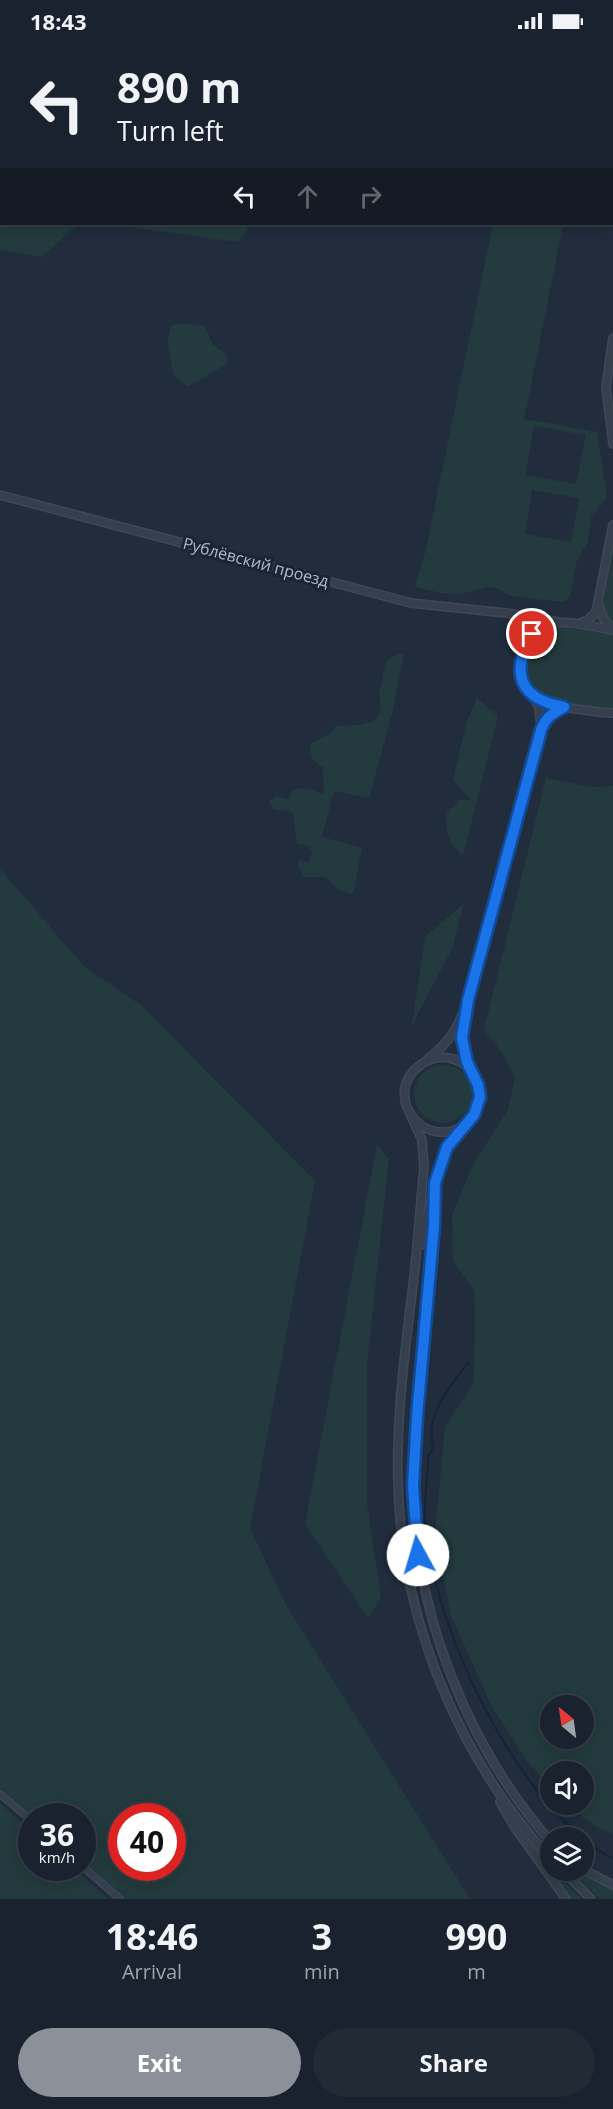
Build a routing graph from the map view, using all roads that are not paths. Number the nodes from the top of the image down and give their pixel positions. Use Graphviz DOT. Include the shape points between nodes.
graph roads {
  1 [pos="613,338"];
  2 [pos="613,444"];
  3 [pos="0,495"];
  4 [pos="613,525"];
  5 [pos="612,536"];
  6 [pos="598,603"];
  7 [pos="514,614"];
  8 [pos="558,622"];
  9 [pos="577,624"];
  10 [pos="613,630"];
  11 [pos="528,642"];
  12 [pos="533,697"];
  13 [pos="564,707"];
  14 [pos="613,713"];
  15 [pos="541,730"];
  16 [pos="468,1000"];
  17 [pos="419,1066"];
  18 [pos="476,1079"];
  19 [pos="411,1116"];
  20 [pos="470,1120"];
  21 [pos="435,1183"];
  22 [pos="415,1271"];
  23 [pos="485,1773"];
  24 [pos="0,1794"];
  25 [pos="18,1809"];
  26 [pos="540,1828"];
  27 [pos="540,1846"];
  28 [pos="594,1875"];
  29 [pos="96,1878"];
  30 [pos="573,1881"];
  31 [pos="613,1885"];
  32 [pos="120,1899"];
  33 [pos="566,1899"];
  34 [pos="591,1899"];
  1 -- 2 [label="street" via="606,387"];
  3 -- 7 [label="street, Рублёвский проезд" via="411,603"];
  4 -- 5 [label="street"];
  5 -- 6 [label="street"];
  6 -- 9 [label="street" via="592,617"];
  6 -- 10 [label="street"];
  7 -- 8 [label="street, Рублёвский проезд"];
  7 -- 11 [label="street" via="526,624"];
  8 -- 9 [label="street, Рублёвский проезд"];
  8 -- 11 [label="street" via="538,628"];
  9 -- 10 [label="street, Рублёвский проезд"];
  11 -- 12 [label="street" via="521,671 522,682"];
  12 -- 13 [label="street"];
  12 -- 15 [label="street" via="539,708"];
  13 -- 14 [label="street"];
  13 -- 15 [label="street" via="552,713"];
  15 -- 16 [label="street"];
  16 -- 17 [label="street" via="453,1036"];
  16 -- 18 [label="street" via="462,1038 467,1062"];
  17 -- 18 [label="street" via="436,1058 448,1058 465,1065"];
  17 -- 19 [label="street" via="406,1086 405,1099"];
  18 -- 20 [label="street" via="479,1104"];
  19 -- 20 [label="street" via="425,1128 443,1132 455,1130"];
  19 -- 22 [label="street" via="422,1140 424,1167"];
  20 -- 21 [label="street" via="447,1147"];
  21 -- 22 [label="street"];
  21 -- 26 [label="street" via="413,1486 418,1555 436,1631 470,1718 514,1795"];
  22 -- 23 [label="street" via="400,1410 398,1486 402,1531 408,1574 428,1652"];
  23 -- 27 [label="street"];
  23 -- 33 [label="street" via="514,1826"];
  24 -- 25 [label="street"];
  28 -- 31 [label="street"];
  29 -- 32 [label="street"];
  30 -- 34 [label="street"];
}
